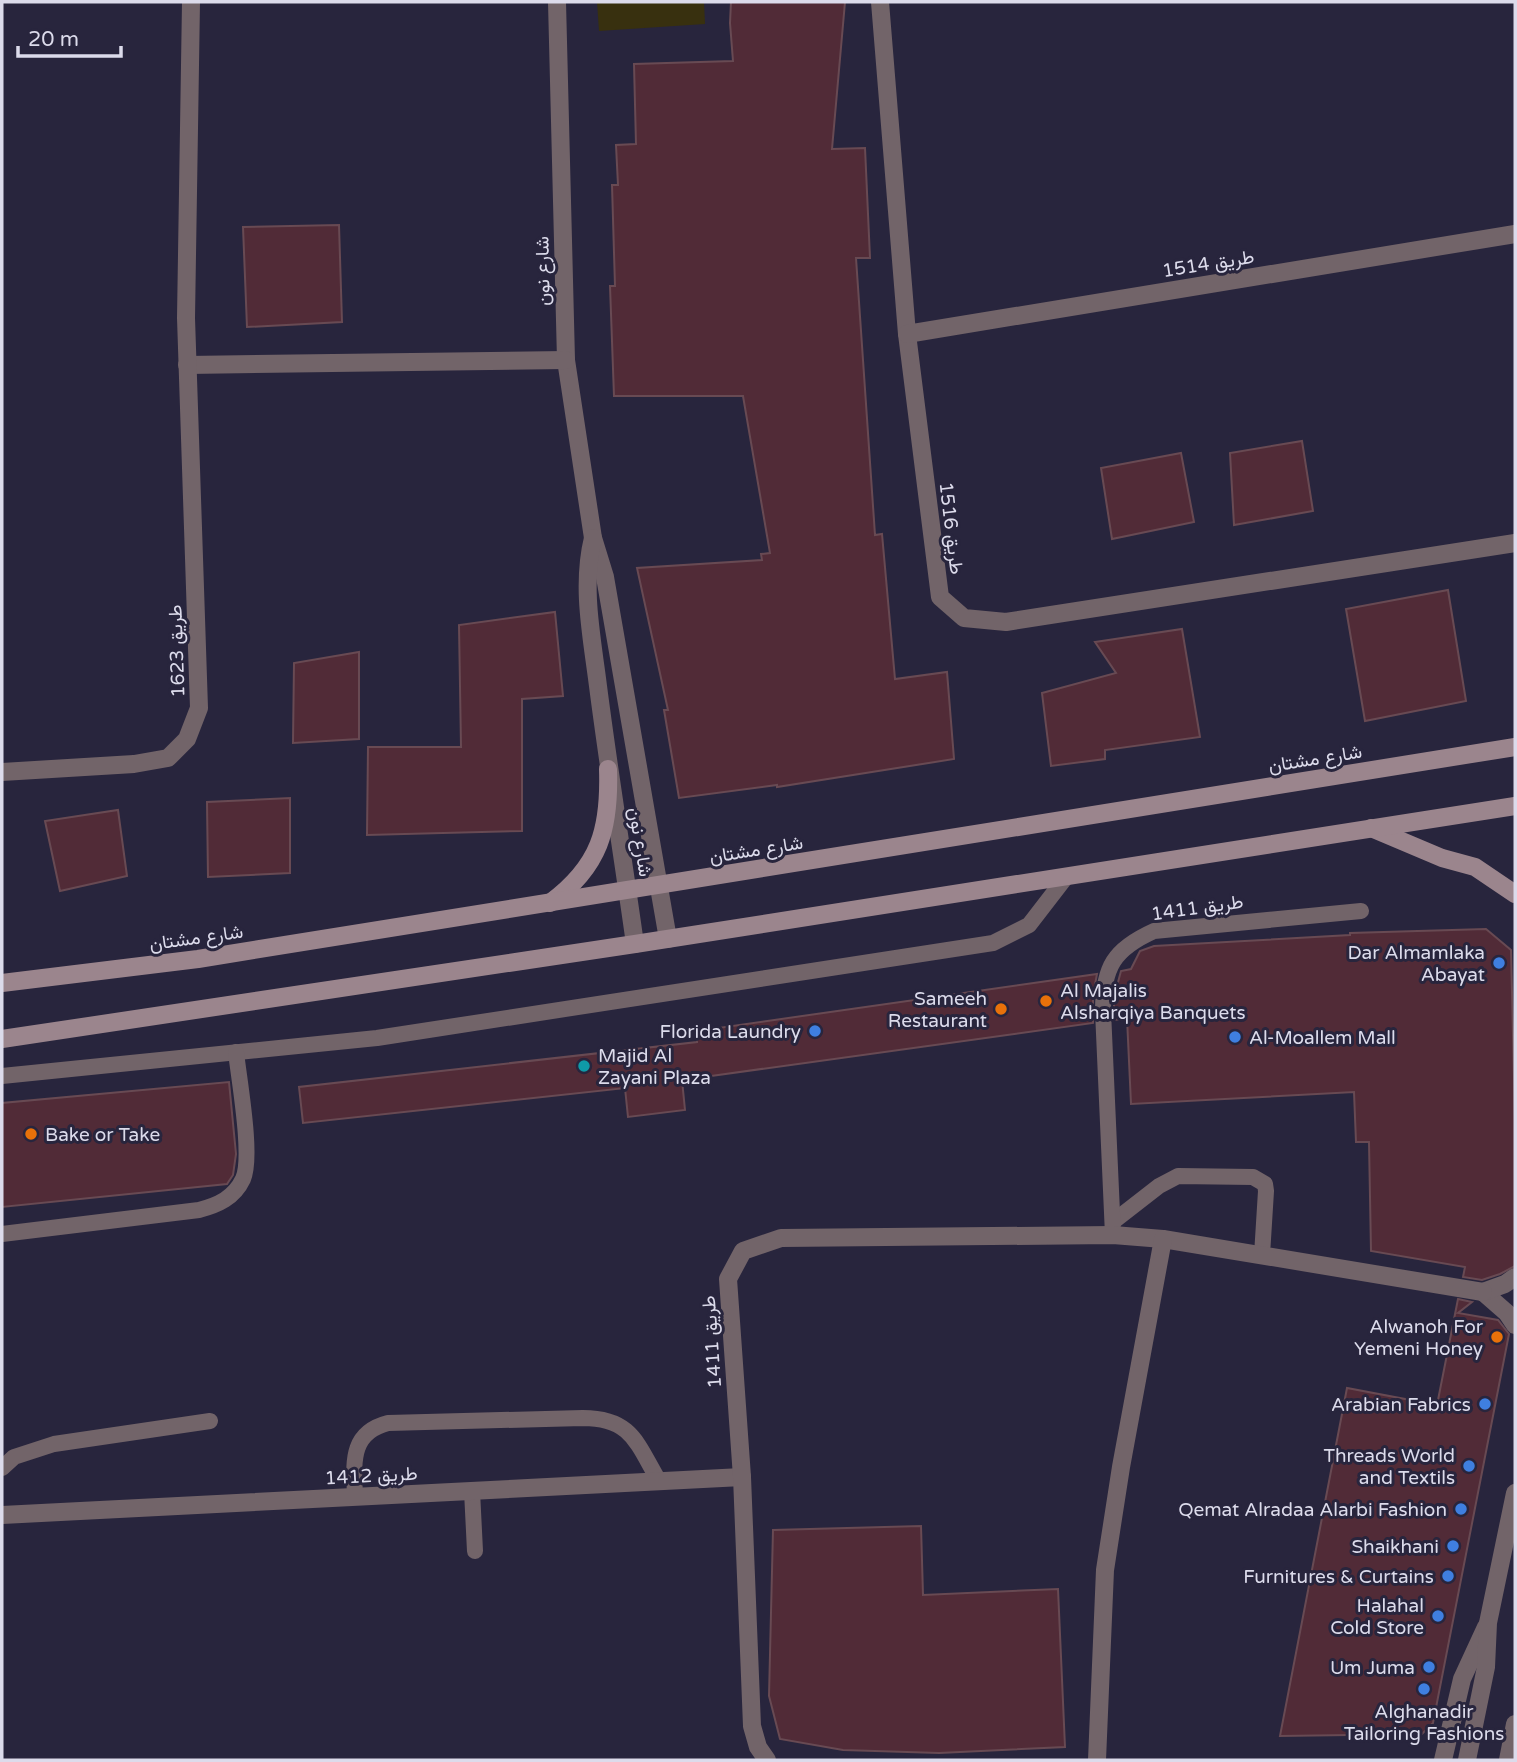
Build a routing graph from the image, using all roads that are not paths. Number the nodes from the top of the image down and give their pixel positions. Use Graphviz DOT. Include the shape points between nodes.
graph roads {
  1 [pos="191,2"];
  2 [pos="557,2"];
  3 [pos="880,2"];
  4 [pos="1515,234"];
  5 [pos="908,334"];
  6 [pos="566,360"];
  7 [pos="187,365"];
  8 [pos="593,538"];
  9 [pos="1515,543"];
  10 [pos="1515,747"];
  11 [pos="608,769"];
  12 [pos="2,772"];
  13 [pos="1515,806"];
  14 [pos="1371,828"];
  15 [pos="1066,877"];
  16 [pos="660,886"];
  17 [pos="627,891"];
  18 [pos="1515,894"];
  19 [pos="548,904"];
  20 [pos="1361,911"];
  21 [pos="668,939"];
  22 [pos="635,944"];
  23 [pos="2,983"];
  24 [pos="2,1039"];
  25 [pos="236,1052"];
  26 [pos="2,1076"];
  27 [pos="1113,1228"];
  28 [pos="2,1234"];
  29 [pos="1163,1239"];
  30 [pos="1262,1255"];
  31 [pos="1515,1277"];
  32 [pos="1483,1292"];
  33 [pos="1515,1325"];
  34 [pos="210,1421"];
  35 [pos="2,1468"];
  36 [pos="742,1477"];
  37 [pos="659,1481"];
  38 [pos="471,1490"];
  39 [pos="1515,1493"];
  40 [pos="355,1497"];
  41 [pos="2,1515"];
  42 [pos="475,1551"];
  43 [pos="1488,1623"];
  44 [pos="1515,1724"];
  45 [pos="767,1760"];
  46 [pos="1097,1760"];
  47 [pos="1443,1760"];
  48 [pos="1467,1760"];
  49 [pos="1508,1760"];
  1 -- 7 [label="street, طريق 1623"];
  2 -- 6 [label="street, شارع نون"];
  3 -- 5 [label="street, طريق 1516"];
  4 -- 5 [label="street, طريق 1514"];
  5 -- 9 [label="street, طريق 1516" via="940,597 964,618 1006,622"];
  6 -- 7 [label="street"];
  6 -- 8 [label="street, شارع نون"];
  7 -- 12 [label="street, طريق 1623" via="199,708 187,739 168,758"];
  8 -- 11 [label="street, شارع نون" via="587,559 587,592"];
  8 -- 16 [label="street, شارع نون" via="605,577"];
  10 -- 16 [label="street, شارع مشتان"];
  11 -- 17 [label="street, شارع نون"];
  11 -- 19 [label="street" via="610,806 601,841 579,877"];
  13 -- 14 [label="street"];
  14 -- 15 [label="street"];
  14 -- 18 [label="street" via="1475,867"];
  15 -- 21 [label="street"];
  15 -- 25 [label="lane" via="1028,925 993,943 377,1038"];
  16 -- 17 [label="street, شارع مشتان"];
  16 -- 21 [label="street, شارع نون"];
  17 -- 19 [label="street, شارع مشتان"];
  17 -- 22 [label="street, شارع نون"];
  19 -- 23 [label="street, شارع مشتان" via="198,959"];
  20 -- 27 [label="lane, طريق 1411" via="1154,931 1131,942 1113,961 1103,985 1103,1011"];
  21 -- 22 [label="street"];
  22 -- 24 [label="street"];
  25 -- 26 [label="lane"];
  25 -- 28 [label="lane" via="247,1157 244,1177 220,1204"];
  27 -- 29 [label="street, طريق 1411"];
  27 -- 30 [label="lane" via="1178,1176 1253,1177 1265,1184 1266,1191"];
  27 -- 36 [label="street, طريق 1411" via="781,1238 743,1251 729,1279"];
  29 -- 30 [label="street, طريق 1411"];
  29 -- 46 [label="street" via="1105,1570"];
  30 -- 32 [label="street, طريق 1411"];
  31 -- 32 [label="street"];
  32 -- 33 [label="street"];
  34 -- 35 [label="lane" via="54,1444 13,1457"];
  36 -- 37 [label="street, طريق 1412"];
  36 -- 45 [label="street, طريق 1411" via="752,1726"];
  37 -- 38 [label="street, طريق 1412"];
  37 -- 40 [label="lane" via="637,1443 614,1421 388,1423 366,1432 359,1442"];
  38 -- 40 [label="street, طريق 1412"];
  38 -- 42 [label="lane"];
  39 -- 43 [label="street"];
  40 -- 41 [label="street, طريق 1412"];
  43 -- 47 [label="street" via="1462,1679"];
  43 -- 48 [label="street" via="1486,1667"];
  44 -- 49 [label="street"];
}
